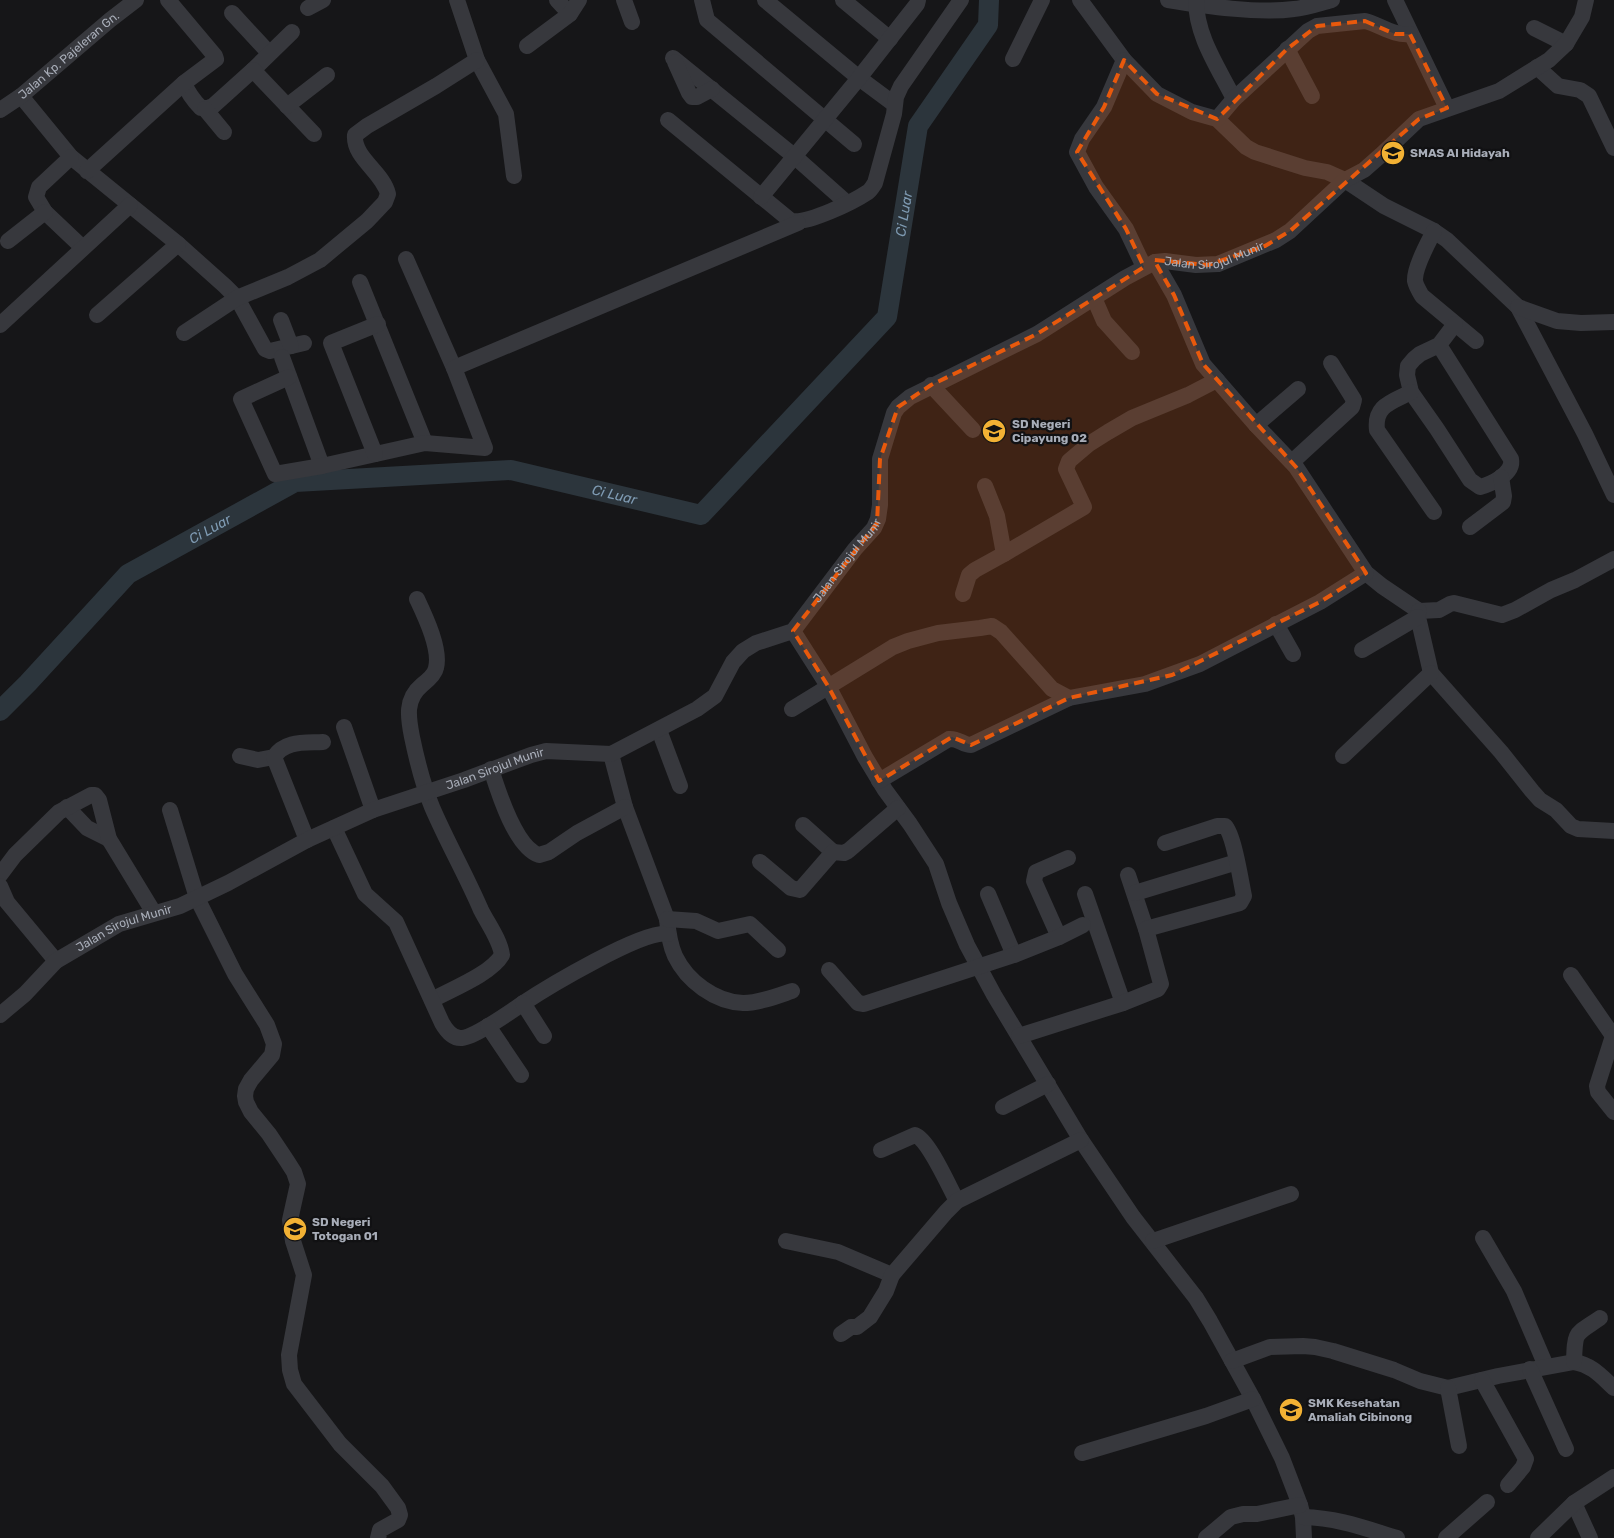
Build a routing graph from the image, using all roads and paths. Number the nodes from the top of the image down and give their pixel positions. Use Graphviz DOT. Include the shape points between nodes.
graph roads {
  1 [pos="136,0"];
  2 [pos="168,0"];
  3 [pos="322,0"];
  4 [pos="457,0"];
  5 [pos="557,0"];
  6 [pos="580,0"];
  7 [pos="624,0"];
  8 [pos="702,0"];
  9 [pos="765,0"];
  10 [pos="843,0"];
  11 [pos="918,0"];
  12 [pos="961,0"];
  13 [pos="1042,0"];
  14 [pos="1168,0"];
  15 [pos="1332,0"];
  16 [pos="1395,0"];
  17 [pos="1586,0"];
  18 [pos="1082,3"];
  19 [pos="1302,4"];
  20 [pos="308,8"];
  21 [pos="1196,9"];
  22 [pos="232,13"];
  23 [pos="570,14"];
  24 [pos="632,22"];
  25 [pos="1534,28"];
  26 [pos="292,32"];
  27 [pos="1410,34"];
  28 [pos="890,39"];
  29 [pos="1566,44"];
  30 [pos="527,46"];
  31 [pos="1287,49"];
  32 [pos="268,54"];
  33 [pos="1013,59"];
  34 [pos="477,60"];
  35 [pos="1124,60"];
  36 [pos="1537,67"];
  37 [pos="253,70"];
  38 [pos="327,75"];
  39 [pos="860,78"];
  40 [pos="184,82"];
  41 [pos="712,89"];
  42 [pos="21,96"];
  43 [pos="1312,96"];
  44 [pos="1234,99"];
  45 [pos="894,104"];
  46 [pos="287,106"];
  47 [pos="1447,108"];
  48 [pos="205,109"];
  49 [pos="0,110"];
  50 [pos="825,119"];
  51 [pos="668,120"];
  52 [pos="1217,120"];
  53 [pos="224,132"];
  54 [pos="314,134"];
  55 [pos="854,144"];
  56 [pos="1614,148"];
  57 [pos="794,156"];
  58 [pos="71,157"];
  59 [pos="87,171"];
  60 [pos="514,176"];
  61 [pos="1345,180"];
  62 [pos="761,196"];
  63 [pos="847,203"];
  64 [pos="130,205"];
  65 [pos="45,212"];
  66 [pos="798,223"];
  67 [pos="1434,231"];
  68 [pos="8,241"];
  69 [pos="178,244"];
  70 [pos="83,248"];
  71 [pos="406,259"];
  72 [pos="1149,265"];
  73 [pos="360,282"];
  74 [pos="236,298"];
  75 [pos="1094,298"];
  76 [pos="1518,307"];
  77 [pos="97,315"];
  78 [pos="281,320"];
  79 [pos="1614,322"];
  80 [pos="378,324"];
  81 [pos="1455,324"];
  82 [pos="0,325"];
  83 [pos="184,333"];
  84 [pos="1476,341"];
  85 [pos="1439,345"];
  86 [pos="292,348"];
  87 [pos="1132,352"];
  88 [pos="1331,362"];
  89 [pos="454,368"];
  90 [pos="289,378"];
  91 [pos="1217,380"];
  92 [pos="931,385"];
  93 [pos="1298,389"];
  94 [pos="1411,392"];
  95 [pos="1256,425"];
  96 [pos="973,430"];
  97 [pos="425,443"];
  98 [pos="375,454"];
  99 [pos="1292,462"];
  100 [pos="322,466"];
  101 [pos="1501,477"];
  102 [pos="985,486"];
  103 [pos="1614,495"];
  104 [pos="1434,512"];
  105 [pos="1470,527"];
  106 [pos="1004,554"];
  107 [pos="1614,559"];
  108 [pos="1366,573"];
  109 [pos="963,594"];
  110 [pos="418,599"];
  111 [pos="1418,614"];
  112 [pos="1276,624"];
  113 [pos="792,631"];
  114 [pos="1362,650"];
  115 [pos="1293,654"];
  116 [pos="1431,673"];
  117 [pos="828,686"];
  118 [pos="1069,698"];
  119 [pos="792,709"];
  120 [pos="344,727"];
  121 [pos="659,730"];
  122 [pos="323,742"];
  123 [pos="611,754"];
  124 [pos="240,756"];
  125 [pos="1343,756"];
  126 [pos="274,757"];
  127 [pos="491,769"];
  128 [pos="880,781"];
  129 [pos="680,786"];
  130 [pos="427,791"];
  131 [pos="67,807"];
  132 [pos="625,807"];
  133 [pos="898,808"];
  134 [pos="170,810"];
  135 [pos="372,810"];
  136 [pos="803,825"];
  137 [pos="334,828"];
  138 [pos="1614,831"];
  139 [pos="109,839"];
  140 [pos="308,840"];
  141 [pos="1165,843"];
  142 [pos="834,852"];
  143 [pos="1068,858"];
  144 [pos="760,862"];
  145 [pos="1236,862"];
  146 [pos="0,876"];
  147 [pos="1128,876"];
  148 [pos="0,886"];
  149 [pos="1135,893"];
  150 [pos="988,894"];
  151 [pos="1085,894"];
  152 [pos="197,898"];
  153 [pos="4,903"];
  154 [pos="154,914"];
  155 [pos="1083,925"];
  156 [pos="668,926"];
  157 [pos="1146,929"];
  158 [pos="1059,936"];
  159 [pos="778,950"];
  160 [pos="1014,955"];
  161 [pos="56,961"];
  162 [pos="979,965"];
  163 [pos="829,970"];
  164 [pos="1571,975"];
  165 [pos="792,991"];
  166 [pos="432,1000"];
  167 [pos="523,1003"];
  168 [pos="1123,1003"];
  169 [pos="0,1015"];
  170 [pos="488,1026"];
  171 [pos="544,1036"];
  172 [pos="1019,1036"];
  173 [pos="1613,1036"];
  174 [pos="521,1075"];
  175 [pos="1048,1084"];
  176 [pos="1003,1107"];
  177 [pos="1614,1112"];
  178 [pos="1080,1140"];
  179 [pos="881,1150"];
  180 [pos="1291,1194"];
  181 [pos="957,1201"];
  182 [pos="1483,1238"];
  183 [pos="786,1241"];
  184 [pos="1153,1241"];
  185 [pos="892,1276"];
  186 [pos="1600,1318"];
  187 [pos="841,1334"];
  188 [pos="1232,1361"];
  189 [pos="1574,1362"];
  190 [pos="1538,1368"];
  191 [pos="1482,1380"];
  192 [pos="1448,1388"];
  193 [pos="1614,1388"];
  194 [pos="1253,1398"];
  195 [pos="1459,1446"];
  196 [pos="1566,1449"];
  197 [pos="1082,1454"];
  198 [pos="1614,1478"];
  199 [pos="1508,1485"];
  200 [pos="1487,1502"];
  201 [pos="1574,1503"];
  202 [pos="1302,1511"];
  203 [pos="378,1538"];
  204 [pos="1206,1538"];
  205 [pos="1304,1538"];
  206 [pos="1397,1538"];
  207 [pos="1446,1538"];
  208 [pos="1538,1538"];
  209 [pos="1590,1538"];
  1 -- 42 [label="street, Jalan Kp. Pajeleran Gn."];
  2 -- 40 [label="street" via="216,57"];
  3 -- 20 [label="street"];
  4 -- 34 [label="street"];
  5 -- 23 [label="street"];
  6 -- 23 [label="street"];
  7 -- 24 [label="street"];
  8 -- 50 [label="street" via="707,20"];
  9 -- 39 [label="street"];
  10 -- 28 [label="street"];
  11 -- 28 [label="street"];
  12 -- 45 [label="street" via="901,86"];
  13 -- 33 [label="street"];
  14 -- 21 [label="street"];
  15 -- 19 [label="street"];
  16 -- 27 [label="street"];
  17 -- 29 [label="street, Jalan Sirojul Munir" via="1582,17"];
  18 -- 35 [label="street"];
  19 -- 21 [label="street" via="1294,10"];
  21 -- 44 [label="street" via="1204,40"];
  22 -- 32 [label="street"];
  23 -- 30 [label="street"];
  25 -- 29 [label="street"];
  26 -- 32 [label="street"];
  27 -- 31 [label="street" via="1396,34 1365,21 1317,26"];
  27 -- 47 [label="street"];
  28 -- 39 [label="street"];
  29 -- 36 [label="street, Jalan Sirojul Munir"];
  31 -- 43 [label="street"];
  31 -- 44 [label="street"];
  32 -- 37 [label="street"];
  34 -- 60 [label="street" via="506,114"];
  34 -- 74 [label="street" via="355,135 354,143 359,152 383,180 388,194 386,202 367,221 320,260"];
  35 -- 52 [label="street" via="1157,94 1192,112"];
  35 -- 72 [label="street" via="1104,108 1082,139 1077,152 1096,188"];
  36 -- 47 [label="street, Jalan Sirojul Munir" via="1499,90"];
  36 -- 56 [label="street" via="1558,86 1580,90 1589,96"];
  37 -- 46 [label="street"];
  37 -- 48 [label="street" via="213,106"];
  38 -- 46 [label="street"];
  39 -- 45 [label="street"];
  39 -- 50 [label="street"];
  40 -- 48 [label="street" via="187,91"];
  40 -- 59 [label="street"];
  41 -- 57 [label="street"];
  42 -- 49 [label="street, Jalan Kp. Pajeleran Gn."];
  42 -- 58 [label="street"];
  44 -- 52 [label="street"];
  45 -- 63 [label="street" via="894,114 870,191"];
  46 -- 54 [label="street"];
  47 -- 61 [label="street, Jalan Sirojul Munir" via="1419,119 1370,165"];
  48 -- 53 [label="street"];
  50 -- 55 [label="street"];
  50 -- 57 [label="street"];
  51 -- 62 [label="street"];
  52 -- 61 [label="street" via="1255,152"];
  57 -- 62 [label="street"];
  57 -- 63 [label="street"];
  58 -- 59 [label="street"];
  58 -- 65 [label="street" via="36,192"];
  59 -- 64 [label="street"];
  61 -- 67 [label="street" via="1384,206"];
  61 -- 72 [label="street, Jalan Sirojul Munir" via="1290,231 1265,246 1218,264 1165,261"];
  62 -- 66 [label="street" via="791,222"];
  63 -- 66 [label="street"];
  64 -- 69 [label="street"];
  64 -- 70 [label="street"];
  65 -- 68 [label="street"];
  65 -- 70 [label="street"];
  66 -- 89 [label="street"];
  67 -- 76 [label="street"];
  67 -- 81 [label="street" via="1416,270 1415,280 1422,296"];
  69 -- 74 [label="street"];
  69 -- 77 [label="street"];
  70 -- 82 [label="street"];
  71 -- 89 [label="street"];
  72 -- 75 [label="street, Jalan Sirojul Munir"];
  72 -- 91 [label="street" via="1174,295 1203,364"];
  73 -- 80 [label="street"];
  74 -- 83 [label="street"];
  74 -- 86 [label="street" via="262,347 270,351"];
  75 -- 87 [label="street" via="1104,321"];
  75 -- 92 [label="street, Jalan Sirojul Munir" via="1037,334"];
  76 -- 79 [label="street" via="1557,321"];
  76 -- 103 [label="street"];
  78 -- 86 [label="street"];
  80 -- 97 [label="street"];
  80 -- 98 [label="street" via="331,343"];
  81 -- 84 [label="street"];
  81 -- 85 [label="street"];
  85 -- 94 [label="street" via="1420,354 1408,366"];
  85 -- 101 [label="street" via="1511,460 1510,469"];
  86 -- 90 [label="street"];
  88 -- 99 [label="street" via="1355,403"];
  89 -- 97 [label="street" via="486,448"];
  90 -- 100 [label="street"];
  90 -- 100 [label="street" via="241,398 275,474"];
  91 -- 95 [label="street"];
  91 -- 106 [label="street" via="1132,418 1089,444 1066,466 1084,507"];
  92 -- 96 [label="street"];
  92 -- 113 [label="street, Jalan Sirojul Munir" via="910,397 894,413 880,459 877,523"];
  93 -- 95 [label="street"];
  94 -- 101 [label="street" via="1475,485 1486,485"];
  94 -- 104 [label="street" via="1384,406 1378,413 1377,430"];
  95 -- 99 [label="street"];
  97 -- 98 [label="street"];
  98 -- 100 [label="street"];
  99 -- 108 [label="street"];
  101 -- 105 [label="street" via="1503,502"];
  102 -- 106 [label="street" via="997,516"];
  106 -- 109 [label="street" via="975,570 969,576"];
  107 -- 111 [label="street" via="1502,615 1454,603 1440,610"];
  108 -- 111 [label="street"];
  108 -- 112 [label="street" via="1320,602"];
  110 -- 130 [label="street" via="430,628 436,669 414,692 408,705 408,716"];
  111 -- 114 [label="street"];
  111 -- 116 [label="street"];
  112 -- 115 [label="street"];
  112 -- 118 [label="street" via="1172,675 1145,684"];
  113 -- 117 [label="street"];
  113 -- 121 [label="street, Jalan Sirojul Munir" via="743,651 733,662 713,698"];
  116 -- 125 [label="street"];
  116 -- 138 [label="street" via="1540,800 1578,829"];
  117 -- 118 [label="street" via="908,641 992,626 1002,632 1052,689"];
  117 -- 119 [label="street"];
  117 -- 128 [label="street"];
  118 -- 128 [label="street" via="974,744 966,745 949,739"];
  120 -- 135 [label="street"];
  121 -- 123 [label="street, Jalan Sirojul Munir"];
  121 -- 129 [label="street"];
  122 -- 126 [label="street" via="289,744"];
  123 -- 127 [label="street, Jalan Sirojul Munir" via="546,751"];
  123 -- 132 [label="street"];
  124 -- 126 [label="street" via="258,760"];
  126 -- 140 [label="street"];
  127 -- 130 [label="street, Jalan Sirojul Munir"];
  127 -- 132 [label="street" via="514,826 528,848 539,855"];
  128 -- 133 [label="street"];
  130 -- 135 [label="street, Jalan Sirojul Munir"];
  130 -- 166 [label="street" via="502,955 495,964"];
  131 -- 139 [label="street" via="87,828"];
  131 -- 139 [label="street" via="91,795 97,796"];
  131 -- 146 [label="street" via="33,836"];
  132 -- 156 [label="street"];
  133 -- 142 [label="street" via="848,851"];
  133 -- 162 [label="street" via="936,864 958,925"];
  134 -- 152 [label="street"];
  135 -- 137 [label="street, Jalan Sirojul Munir"];
  136 -- 142 [label="street"];
  137 -- 140 [label="street, Jalan Sirojul Munir"];
  137 -- 166 [label="street" via="365,894 396,922"];
  139 -- 154 [label="street"];
  140 -- 152 [label="street, Jalan Sirojul Munir"];
  141 -- 145 [label="street" via="1222,824 1228,828"];
  142 -- 144 [label="street" via="800,890 791,888"];
  143 -- 158 [label="street" via="1034,875"];
  145 -- 149 [label="street"];
  145 -- 157 [label="street" via="1244,896 1241,902"];
  147 -- 149 [label="street"];
  148 -- 153 [label="street"];
  149 -- 157 [label="street"];
  150 -- 160 [label="street"];
  151 -- 168 [label="street"];
  152 -- 154 [label="street, Jalan Sirojul Munir"];
  152 -- 203 [label="street" via="235,974 267,1024 274,1044 272,1055 251,1080 245,1096 251,1112 294,1172 298,1184 290,1220 304,1275 289,1354 290,1370 294,1384 340,1444 382,1486 398,1508 398,1520 380,1530"];
  153 -- 161 [label="street"];
  154 -- 161 [label="street, Jalan Sirojul Munir" via="119,924"];
  155 -- 158 [label="street"];
  156 -- 159 [label="street" via="696,922 718,931 750,924"];
  156 -- 165 [label="street" via="676,957 696,984 709,993 743,1002"];
  156 -- 167 [label="street" via="664,933 636,941"];
  157 -- 168 [label="street" via="1161,986"];
  158 -- 160 [label="street"];
  160 -- 162 [label="street"];
  161 -- 169 [label="street, Jalan Sirojul Munir"];
  162 -- 163 [label="street" via="862,1005"];
  162 -- 172 [label="street"];
  164 -- 173 [label="street"];
  166 -- 170 [label="street" via="442,1023 455,1037 462,1038"];
  167 -- 170 [label="street"];
  167 -- 171 [label="street"];
  168 -- 172 [label="street"];
  170 -- 174 [label="street"];
  172 -- 175 [label="street"];
  173 -- 177 [label="street" via="1597,1086"];
  175 -- 176 [label="street"];
  175 -- 178 [label="street"];
  178 -- 181 [label="street"];
  178 -- 184 [label="street"];
  179 -- 181 [label="street" via="915,1136 920,1138"];
  180 -- 184 [label="street"];
  181 -- 185 [label="street"];
  182 -- 190 [label="street" via="1514,1291"];
  183 -- 185 [label="street" via="838,1252"];
  184 -- 188 [label="street" via="1196,1298"];
  185 -- 187 [label="street" via="870,1317"];
  186 -- 189 [label="street" via="1575,1338"];
  188 -- 192 [label="street" via="1270,1348 1315,1347"];
  188 -- 194 [label="street"];
  189 -- 190 [label="street"];
  189 -- 193 [label="street" via="1593,1368"];
  190 -- 191 [label="street"];
  190 -- 196 [label="street"];
  191 -- 192 [label="street"];
  191 -- 199 [label="street" via="1526,1459"];
  192 -- 195 [label="street"];
  194 -- 197 [label="street"];
  194 -- 202 [label="street" via="1282,1458"];
  198 -- 201 [label="street"];
  200 -- 207 [label="street"];
  201 -- 208 [label="street"];
  201 -- 209 [label="street"];
  202 -- 204 [label="street" via="1231,1516"];
  202 -- 205 [label="street"];
  202 -- 206 [label="street"];
}
